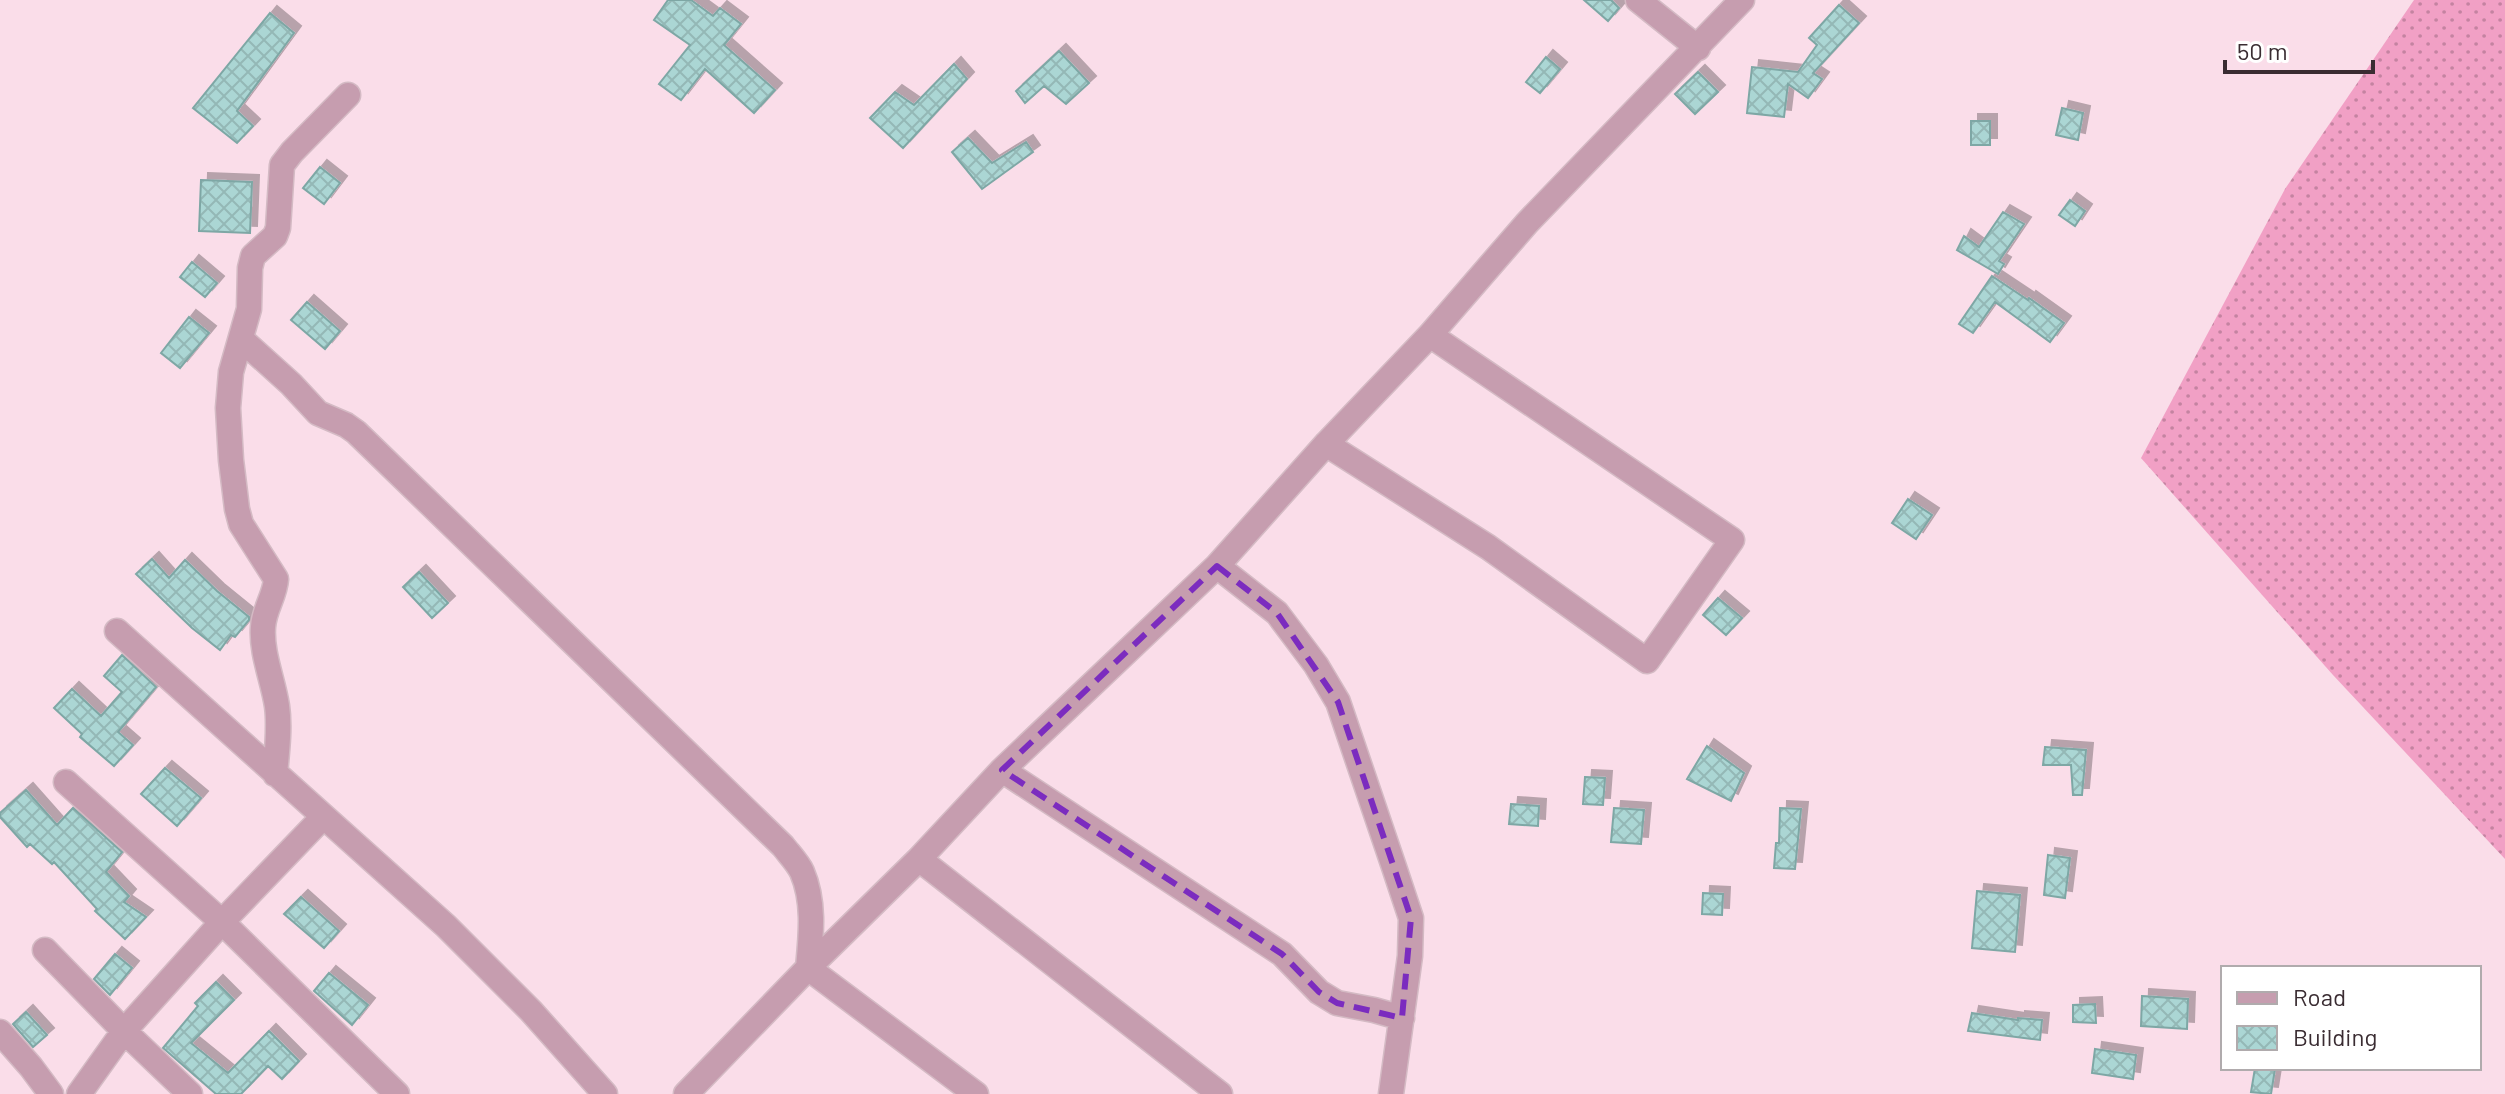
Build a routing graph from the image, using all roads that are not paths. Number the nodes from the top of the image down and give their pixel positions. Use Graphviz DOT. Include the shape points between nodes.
graph roads {
  1 [pos="1638,0"];
  2 [pos="1742,0"];
  3 [pos="1698,48"];
  4 [pos="348,95"];
  5 [pos="1430,335"];
  6 [pos="241,339"];
  7 [pos="1326,444"];
  8 [pos="1217,566"];
  9 [pos="117,631"];
  10 [pos="1002,770"];
  11 [pos="275,774"];
  12 [pos="66,782"];
  13 [pos="323,817"];
  14 [pos="919,859"];
  15 [pos="222,922"];
  16 [pos="45,950"];
  17 [pos="808,968"];
  18 [pos="1402,1018"];
  19 [pos="124,1031"];
  20 [pos="0,1032"];
  21 [pos="51,1094"];
  22 [pos="79,1094"];
  23 [pos="190,1094"];
  24 [pos="397,1094"];
  25 [pos="605,1094"];
  26 [pos="686,1094"];
  27 [pos="976,1094"];
  28 [pos="1220,1094"];
  29 [pos="1391,1094"];
  1 -- 3 [label="street"];
  2 -- 3 [label="street"];
  3 -- 5 [label="street" via="1527,223"];
  4 -- 6 [label="street" via="282,165 278,228 253,256"];
  5 -- 7 [label="street"];
  5 -- 7 [label="street" via="1732,540 1647,661 1488,547"];
  6 -- 11 [label="street" via="228,408 231,460 241,524 276,579 263,628 278,709"];
  6 -- 17 [label="street" via="318,413 356,432 783,846 802,870 809,899"];
  7 -- 8 [label="street"];
  8 -- 10 [label="street"];
  8 -- 18 [label="street" via="1277,613 1338,702 1411,918"];
  9 -- 11 [label="street"];
  10 -- 14 [label="street"];
  10 -- 18 [label="street" via="1282,954 1319,992 1337,1003"];
  11 -- 13 [label="street"];
  12 -- 15 [label="street"];
  13 -- 15 [label="street"];
  13 -- 25 [label="street" via="446,926"];
  14 -- 17 [label="street"];
  14 -- 28 [label="street"];
  15 -- 19 [label="street"];
  15 -- 24 [label="street"];
  16 -- 19 [label="street"];
  17 -- 26 [label="street"];
  17 -- 27 [label="street"];
  18 -- 29 [label="street"];
  19 -- 22 [label="street"];
  19 -- 23 [label="street"];
  20 -- 21 [label="street"];
}
